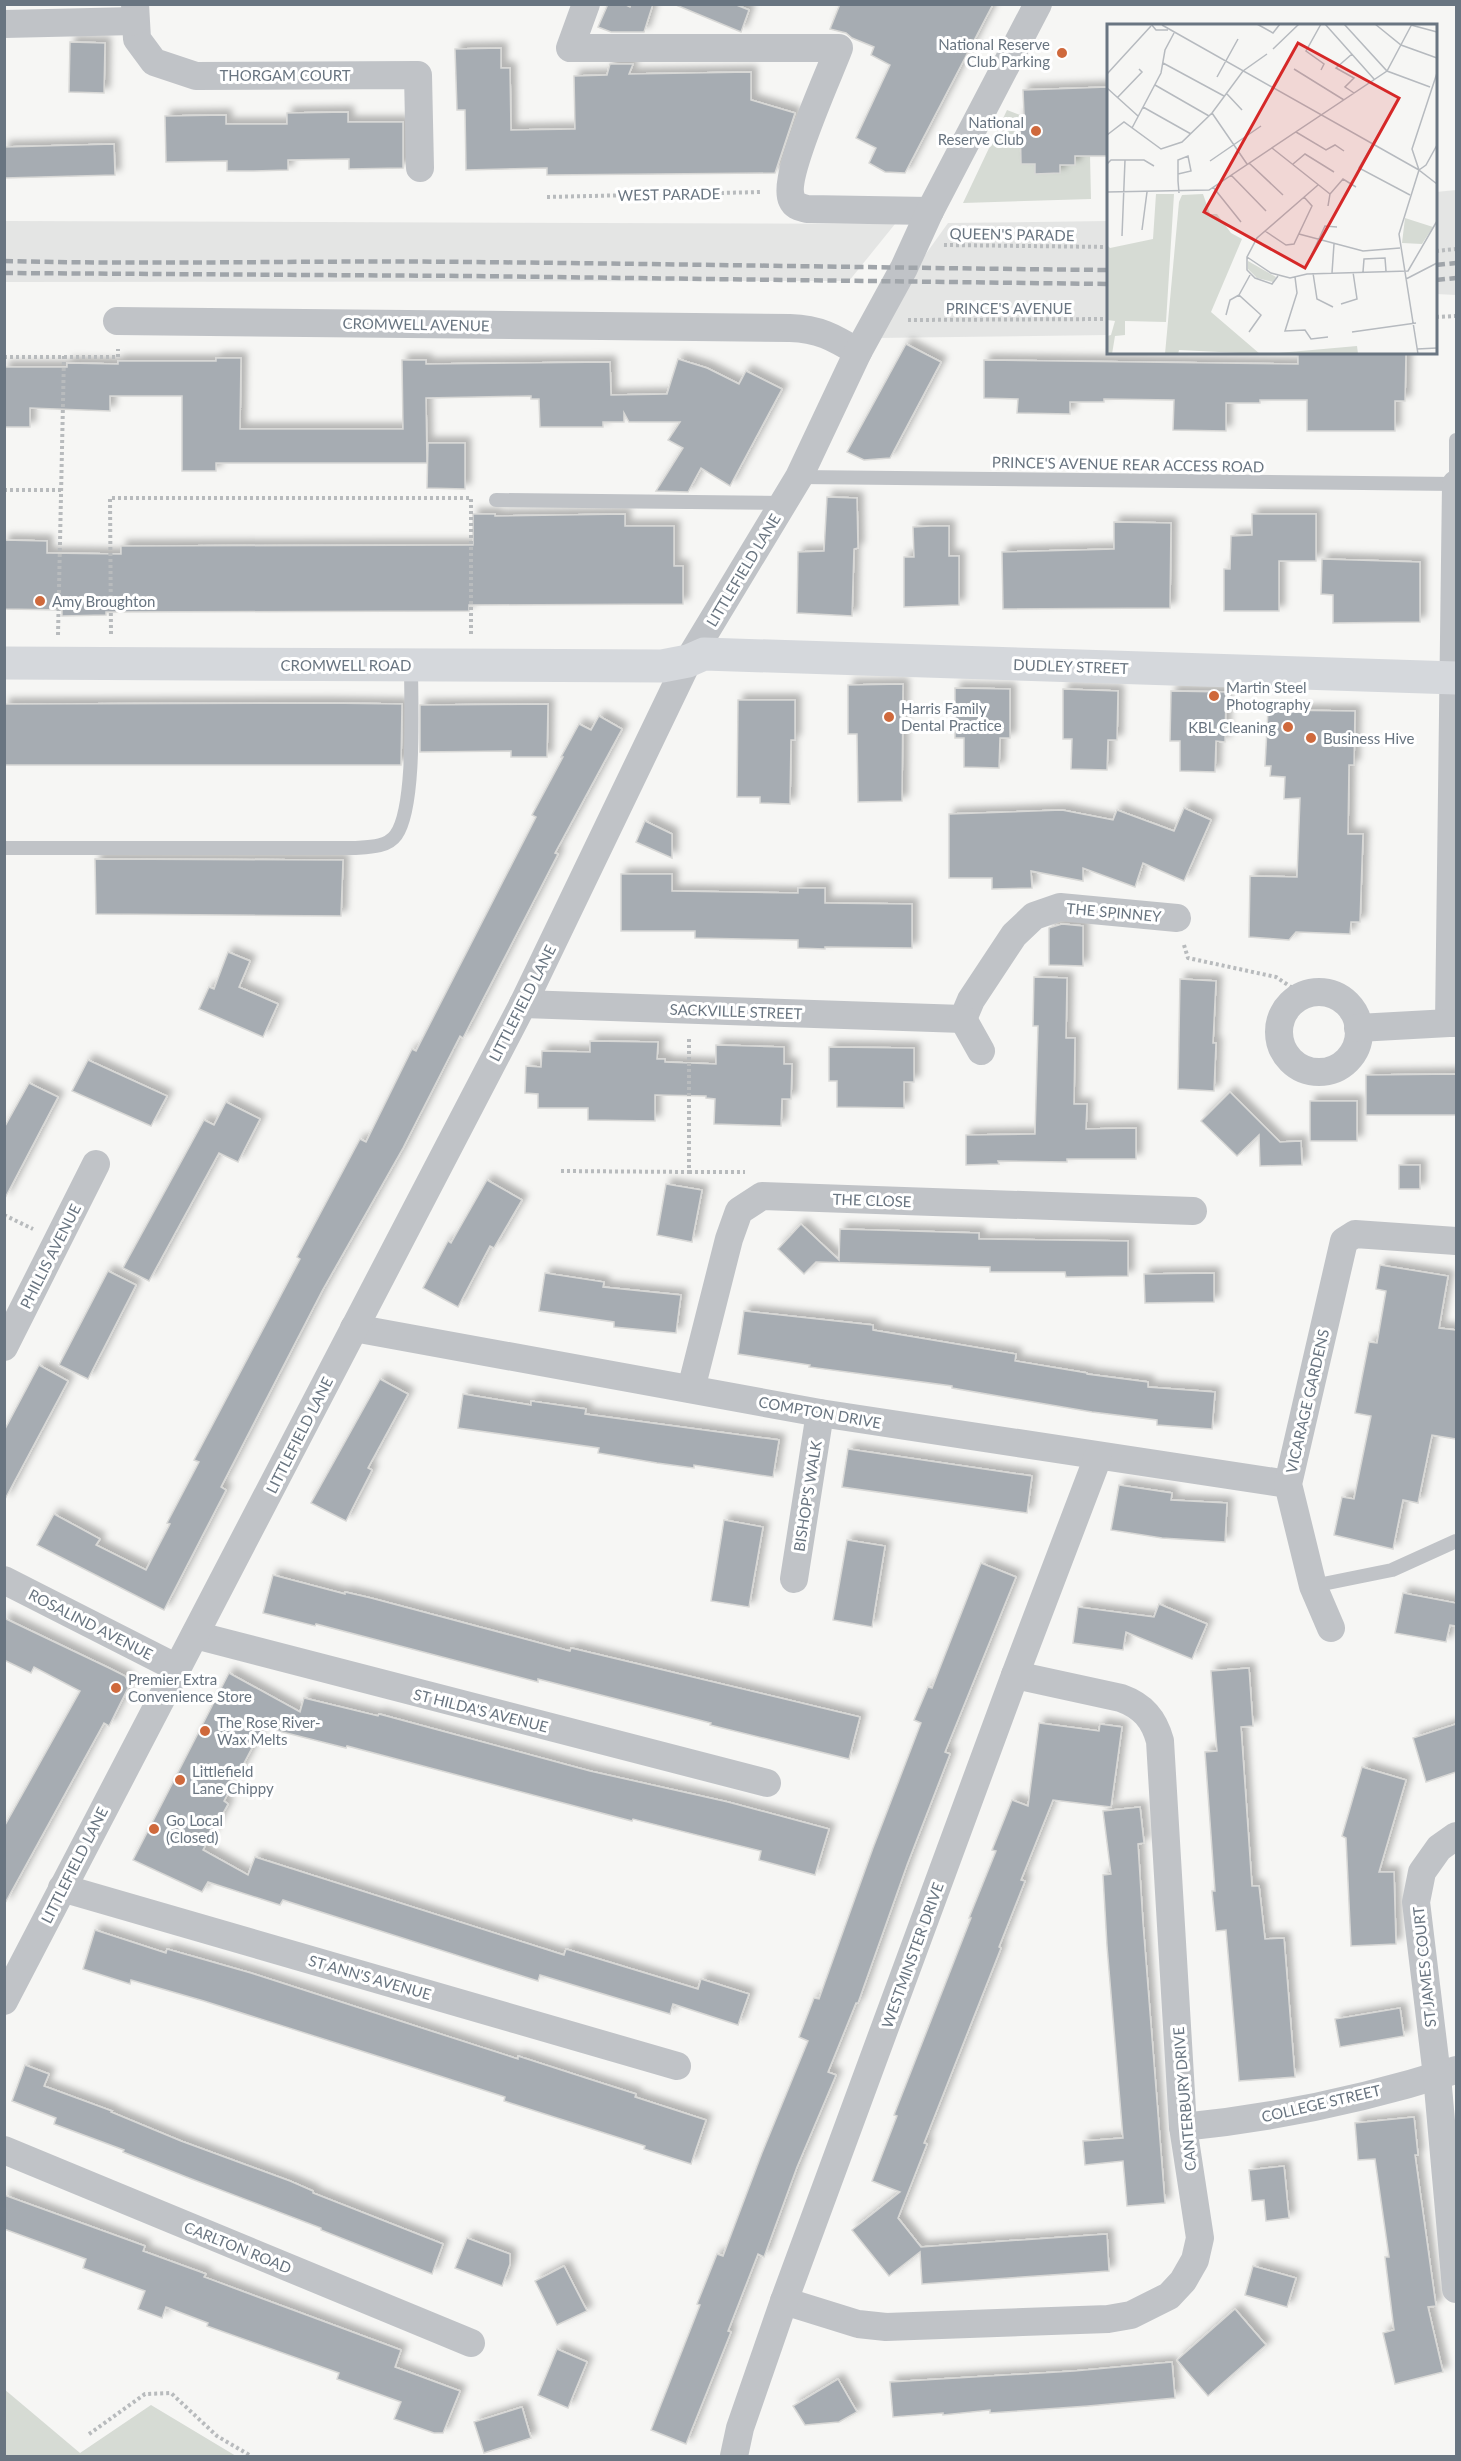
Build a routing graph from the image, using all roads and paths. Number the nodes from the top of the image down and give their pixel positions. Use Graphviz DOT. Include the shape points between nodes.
graph roads {
  1 [pos="585,4"];
  2 [pos="1038,4"];
  3 [pos="135,13"];
  4 [pos="4,24"];
  5 [pos="420,168"];
  6 [pos="790,192"];
  7 [pos="547,197"];
  8 [pos="930,211"];
  9 [pos="915,245"];
  10 [pos="1107,247"];
  11 [pos="1456,249"];
  12 [pos="1437,251"];
  13 [pos="1456,316"];
  14 [pos="1437,317"];
  15 [pos="1107,319"];
  16 [pos="117,321"];
  17 [pos="910,321"];
  18 [pos="858,352"];
  19 [pos="64,356"];
  20 [pos="4,357"];
  21 [pos="1456,440"];
  22 [pos="799,477"];
  23 [pos="1456,484"];
  24 [pos="4,490"];
  25 [pos="61,490"];
  26 [pos="496,500"];
  27 [pos="784,503"];
  28 [pos="688,661"];
  29 [pos="4,663"];
  30 [pos="57,663"];
  31 [pos="111,664"];
  32 [pos="411,665"];
  33 [pos="472,666"];
  34 [pos="1455,678"];
  35 [pos="4,848"];
  36 [pos="1177,918"];
  37 [pos="1298,998"];
  38 [pos="523,1004"];
  39 [pos="688,1010"];
  40 [pos="956,1019"];
  41 [pos="1453,1023"];
  42 [pos="1358,1028"];
  43 [pos="981,1051"];
  44 [pos="96,1164"];
  45 [pos="561,1171"];
  46 [pos="689,1172"];
  47 [pos="746,1172"];
  48 [pos="1193,1211"];
  49 [pos="1456,1241"];
  50 [pos="354,1328"];
  51 [pos="4,1347"];
  52 [pos="691,1389"];
  53 [pos="820,1413"];
  54 [pos="1098,1457"];
  55 [pos="1288,1484"];
  56 [pos="1456,1541"];
  57 [pos="794,1579"];
  58 [pos="4,1580"];
  59 [pos="1313,1586"];
  60 [pos="1331,1628"];
  61 [pos="195,1635"];
  62 [pos="177,1668"];
  63 [pos="1015,1675"];
  64 [pos="767,1783"];
  65 [pos="1456,1836"];
  66 [pos="62,1888"];
  67 [pos="4,2001"];
  68 [pos="677,2066"];
  69 [pos="1447,2073"];
  70 [pos="1183,2127"];
  71 [pos="4,2150"];
  72 [pos="1456,2289"];
  73 [pos="784,2301"];
  74 [pos="471,2343"];
  75 [pos="89,2434"];
  76 [pos="251,2457"];
  77 [pos="734,2457"];
  1 -- 6 [label="street" via="570,48 839,48 792,170"];
  2 -- 8 [label="street, LITTLEFIELD LANE"];
  3 -- 4 [label="street"];
  3 -- 5 [label="street, THORGAM COURT" via="137,39 154,62 196,76 418,75"];
  6 -- 7 [label="path, WEST PARADE"];
  6 -- 8 [label="street" via="797,206 807,208"];
  8 -- 9 [label="street, LITTLEFIELD LANE"];
  9 -- 10 [label="path, QUEEN'S PARADE"];
  9 -- 18 [label="street, LITTLEFIELD LANE"];
  11 -- 12 [label="path"];
  13 -- 14 [label="path"];
  15 -- 17 [label="path, PRINCE'S AVENUE"];
  16 -- 18 [label="street, CROMWELL AVENUE" via="790,328 828,334"];
  16 -- 19 [label="path" via="118,357"];
  18 -- 22 [label="street, LITTLEFIELD LANE"];
  19 -- 20 [label="path"];
  19 -- 25 [label="path"];
  21 -- 23 [label="lane"];
  22 -- 23 [label="lane, PRINCE'S AVENUE REAR ACCESS ROAD"];
  22 -- 27 [label="street, LITTLEFIELD LANE"];
  23 -- 34 [label="street"];
  24 -- 25 [label="path"];
  25 -- 30 [label="path"];
  26 -- 27 [label="lane"];
  27 -- 28 [label="street, LITTLEFIELD LANE"];
  28 -- 33 [label="main road, CROMWELL ROAD" via="662,666"];
  28 -- 34 [label="main road, DUDLEY STREET" via="704,654"];
  28 -- 38 [label="street, LITTLEFIELD LANE"];
  29 -- 30 [label="main road, CROMWELL ROAD"];
  30 -- 31 [label="main road, CROMWELL ROAD"];
  31 -- 32 [label="main road, CROMWELL ROAD"];
  31 -- 33 [label="path" via="110,498 471,498"];
  32 -- 33 [label="main road, CROMWELL ROAD"];
  32 -- 35 [label="lane" via="406,806 396,835 382,845"];
  34 -- 41 [label="street"];
  36 -- 37 [label="path" via="1188,958 1276,977 1291,987"];
  36 -- 40 [label="street, THE SPINNEY" via="1060,907 1034,916 1014,935"];
  37 -- 42 [label="street" via="1320,992 1341,998 1355,1015"];
  37 -- 42 [label="street" via="1281,1018 1279,1031 1287,1056 1308,1071 1321,1072 1340,1065 1353,1051"];
  38 -- 39 [label="street, SACKVILLE STREET"];
  38 -- 50 [label="street, LITTLEFIELD LANE"];
  39 -- 40 [label="street, SACKVILLE STREET"];
  39 -- 46 [label="path"];
  40 -- 43 [label="street"];
  41 -- 42 [label="street"];
  44 -- 51 [label="street, PHILLIS AVENUE"];
  45 -- 46 [label="path"];
  46 -- 47 [label="path"];
  48 -- 52 [label="street, THE CLOSE" via="762,1196 739,1211"];
  49 -- 55 [label="street, VICARAGE GARDENS" via="1355,1234 1344,1242"];
  50 -- 52 [label="street, COMPTON DRIVE"];
  50 -- 61 [label="street, LITTLEFIELD LANE"];
  52 -- 53 [label="street, COMPTON DRIVE"];
  53 -- 54 [label="street, COMPTON DRIVE"];
  53 -- 57 [label="street, BISHOP'S WALK"];
  54 -- 55 [label="street, COMPTON DRIVE"];
  54 -- 63 [label="street, WESTMINSTER DRIVE"];
  55 -- 59 [label="street, VICARAGE GARDENS"];
  56 -- 59 [label="lane" via="1392,1570"];
  58 -- 62 [label="street, ROSALIND AVENUE"];
  59 -- 60 [label="street, VICARAGE GARDENS"];
  61 -- 62 [label="street, LITTLEFIELD LANE"];
  61 -- 64 [label="street, ST HILDA'S AVENUE"];
  62 -- 66 [label="street, LITTLEFIELD LANE"];
  63 -- 70 [label="street, CANTERBURY DRIVE" via="1133,1702 1156,1726"];
  63 -- 73 [label="street, WESTMINSTER DRIVE"];
  65 -- 69 [label="street, ST JAMES COURT" via="1439,1848 1422,1872 1416,1902"];
  66 -- 67 [label="street, LITTLEFIELD LANE"];
  66 -- 68 [label="street, ST ANN'S AVENUE"];
  69 -- 70 [label="street, COLLEGE STREET" via="1291,2112"];
  69 -- 72 [label="street, ST JAMES COURT"];
  70 -- 73 [label="street, CANTERBURY DRIVE" via="1200,2238 1195,2260 1183,2281 1169,2296 1150,2307 1108,2319 886,2327 858,2324"];
  71 -- 74 [label="street, CARLTON ROAD"];
  73 -- 77 [label="street, WESTMINSTER DRIVE"];
  75 -- 76 [label="path" via="145,2394 171,2393 217,2436"];
}
